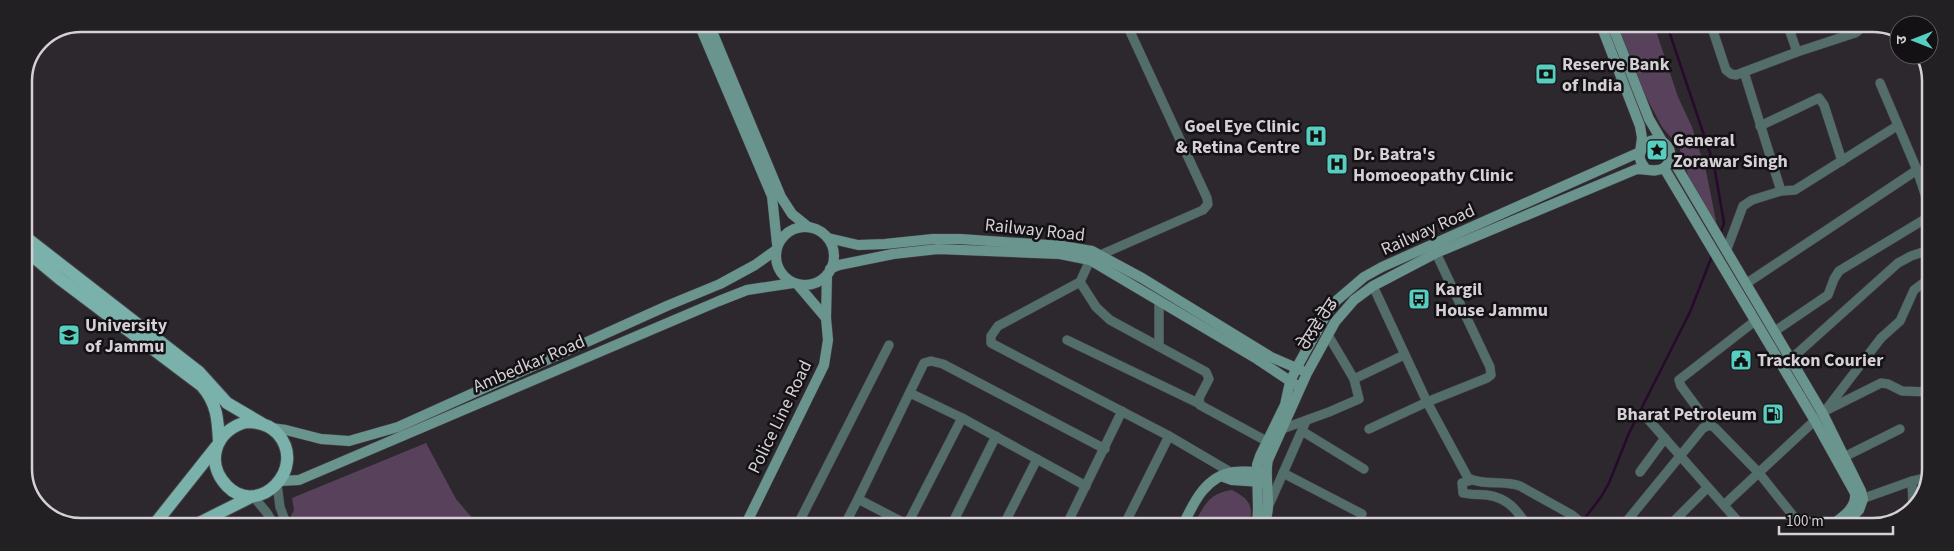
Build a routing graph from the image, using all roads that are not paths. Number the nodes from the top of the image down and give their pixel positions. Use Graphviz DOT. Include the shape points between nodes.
graph roads {
  1 [pos="701,32"];
  2 [pos="712,32"];
  3 [pos="1130,32"];
  4 [pos="1604,32"];
  5 [pos="1615,32"];
  6 [pos="1713,32"];
  7 [pos="1790,32"];
  8 [pos="1856,32"];
  9 [pos="1797,52"];
  10 [pos="1744,72"];
  11 [pos="1880,83"];
  12 [pos="1760,126"];
  13 [pos="1897,126"];
  14 [pos="1662,141"];
  15 [pos="1640,152"];
  16 [pos="1671,157"];
  17 [pos="1842,161"];
  18 [pos="1664,168"];
  19 [pos="1646,169"];
  20 [pos="1917,170"];
  21 [pos="1921,183"];
  22 [pos="1781,191"];
  23 [pos="1921,221"];
  24 [pos="807,226"];
  25 [pos="828,238"];
  26 [pos="32,243"];
  27 [pos="776,247"];
  28 [pos="1725,247"];
  29 [pos="1436,253"];
  30 [pos="1921,253"];
  31 [pos="1100,255"];
  32 [pos="32,256"];
  33 [pos="1090,260"];
  34 [pos="829,272"];
  35 [pos="1080,282"];
  36 [pos="1747,283"];
  37 [pos="795,284"];
  38 [pos="1922,285"];
  39 [pos="1373,286"];
  40 [pos="1159,301"];
  41 [pos="826,318"];
  42 [pos="1755,320"];
  43 [pos="1774,331"];
  44 [pos="1328,335"];
  45 [pos="1067,340"];
  46 [pos="889,345"];
  47 [pos="1160,346"];
  48 [pos="1404,355"];
  49 [pos="1791,359"];
  50 [pos="1296,367"];
  51 [pos="1307,372"];
  52 [pos="1354,379"];
  53 [pos="1290,382"];
  54 [pos="1300,387"];
  55 [pos="1922,392"];
  56 [pos="910,393"];
  57 [pos="1427,402"];
  58 [pos="1198,403"];
  59 [pos="1122,410"];
  60 [pos="1824,412"];
  61 [pos="1646,417"];
  62 [pos="962,418"];
  63 [pos="1306,421"];
  64 [pos="1814,421"];
  65 [pos="266,425"];
  66 [pos="1710,425"];
  67 [pos="1282,429"];
  68 [pos="1369,429"];
  69 [pos="1900,429"];
  70 [pos="1302,431"];
  71 [pos="996,436"];
  72 [pos="1170,436"];
  73 [pos="1665,438"];
  74 [pos="1271,443"];
  75 [pos="218,444"];
  76 [pos="1105,449"];
  77 [pos="1681,456"];
  78 [pos="1844,457"];
  79 [pos="1037,459"];
  80 [pos="1364,469"];
  81 [pos="1232,472"];
  82 [pos="1640,472"];
  83 [pos="1283,473"];
  84 [pos="1759,473"];
  85 [pos="1221,476"];
  86 [pos="1261,477"];
  87 [pos="1921,479"];
  88 [pos="1472,480"];
  89 [pos="1912,481"];
  90 [pos="278,482"];
  91 [pos="1086,486"];
  92 [pos="1707,488"];
  93 [pos="252,497"];
  94 [pos="1913,497"];
  95 [pos="858,500"];
  96 [pos="1860,500"];
  97 [pos="1724,505"];
  98 [pos="1268,508"];
  99 [pos="1362,514"];
  100 [pos="1851,514"];
  101 [pos="160,518"];
  102 [pos="211,518"];
  103 [pos="270,518"];
  104 [pos="284,518"];
  105 [pos="749,518"];
  106 [pos="801,518"];
  107 [pos="848,518"];
  108 [pos="893,518"];
  109 [pos="912,518"];
  110 [pos="955,518"];
  111 [pos="1007,518"];
  112 [pos="1070,518"];
  113 [pos="1128,518"];
  114 [pos="1186,518"];
  115 [pos="1263,518"];
  116 [pos="1265,518"];
  117 [pos="1522,518"];
  118 [pos="1573,518"];
  119 [pos="1629,518"];
  120 [pos="1677,518"];
  121 [pos="1735,518"];
  122 [pos="1795,518"];
  123 [pos="1844,518"];
  124 [pos="1848,518"];
  125 [pos="1854,518"];
  1 -- 27 [label="main road" via="772,196"];
  2 -- 24 [label="main road" via="781,197 792,214"];
  3 -- 31 [label="street" via="1208,204 1203,210"];
  4 -- 15 [label="main road" via="1640,126"];
  5 -- 14 [label="main road"];
  6 -- 10 [label="street" via="1726,70 1731,74"];
  7 -- 9 [label="street"];
  8 -- 9 [label="street"];
  9 -- 10 [label="street"];
  10 -- 12 [label="street"];
  11 -- 13 [label="street"];
  12 -- 17 [label="street" via="1819,98"];
  12 -- 22 [label="street"];
  13 -- 17 [label="street"];
  13 -- 20 [label="street"];
  14 -- 15 [label="main road" via="1649,140"];
  14 -- 16 [label="main road" via="1668,146"];
  15 -- 19 [label="main road"];
  15 -- 50 [label="main road, Railway Road" via="1364,277 1336,301"];
  16 -- 18 [label="main road"];
  16 -- 28 [label="main road"];
  17 -- 22 [label="street" via="1795,190"];
  18 -- 19 [label="main road"];
  18 -- 42 [label="main road"];
  19 -- 29 [label="main road, ਰੇਲਵੇ ਰੋਡ" via="1628,172"];
  20 -- 21 [label="street"];
  20 -- 36 [label="street"];
  22 -- 28 [label="street" via="1743,206"];
  23 -- 43 [label="street" via="1839,271 1828,295"];
  24 -- 25 [label="main road"];
  24 -- 27 [label="main road" via="788,231"];
  25 -- 31 [label="main road, Railway Road" via="858,245 960,239 1062,246"];
  25 -- 34 [label="main road" via="834,261"];
  26 -- 65 [label="main road" via="199,372 228,403"];
  27 -- 37 [label="main road" via="776,262 781,274"];
  27 -- 65 [label="main road" via="755,265 720,284 398,427 349,441 321,439"];
  28 -- 36 [label="main road"];
  29 -- 39 [label="main road, ਰੇਲਵੇ ਰੋਡ"];
  29 -- 57 [label="street" via="1492,376"];
  30 -- 49 [label="street" via="1898,263"];
  31 -- 50 [label="main road, Railway Road" via="1271,356"];
  32 -- 75 [label="main road" via="202,386 216,408"];
  33 -- 34 [label="main road" via="1060,254 938,249 839,265"];
  33 -- 35 [label="street"];
  33 -- 40 [label="main road"];
  34 -- 37 [label="main road" via="817,283"];
  34 -- 41 [label="main road, Police Line Road"];
  35 -- 47 [label="street" via="1104,315"];
  35 -- 59 [label="street" via="998,326 990,341 994,346"];
  36 -- 43 [label="main road"];
  37 -- 41 [label="main road"];
  37 -- 90 [label="main road, Ambedkar Road" via="747,290 299,480"];
  38 -- 60 [label="street" via="1914,290 1900,321 1881,338"];
  39 -- 44 [label="main road, ਰੇਲਵੇ ਰੋਡ" via="1354,300"];
  39 -- 48 [label="street"];
  40 -- 47 [label="street"];
  40 -- 53 [label="main road" via="1257,358"];
  41 -- 105 [label="main road, Police Line Road" via="828,340 824,365"];
  42 -- 64 [label="main road"];
  42 -- 66 [label="street" via="1679,380"];
  43 -- 49 [label="main road"];
  44 -- 51 [label="main road, ਰੇਲਵੇ ਰੋਡ"];
  44 -- 52 [label="street"];
  45 -- 58 [label="street"];
  46 -- 106 [label="street"];
  47 -- 58 [label="street" via="1209,374"];
  48 -- 52 [label="street"];
  48 -- 57 [label="street"];
  49 -- 60 [label="main road"];
  50 -- 51 [label="main road, Railway Road"];
  50 -- 53 [label="main road, Railway Road"];
  51 -- 54 [label="main road, ਰੇਲਵੇ ਰੋਡ"];
  52 -- 63 [label="street" via="1360,395 1358,400"];
  53 -- 54 [label="main road"];
  53 -- 74 [label="main road, Railway Road"];
  54 -- 67 [label="main road, ਰੇਲਵੇ ਰੋਡ"];
  55 -- 60 [label="street" via="1902,391 1881,383"];
  56 -- 62 [label="street"];
  56 -- 76 [label="street" via="924,363 936,362"];
  56 -- 95 [label="street"];
  57 -- 68 [label="street"];
  57 -- 88 [label="street" via="1462,470"];
  58 -- 74 [label="street"];
  59 -- 72 [label="street"];
  59 -- 76 [label="street"];
  60 -- 64 [label="street"];
  60 -- 78 [label="main road"];
  61 -- 73 [label="street"];
  62 -- 71 [label="street"];
  62 -- 109 [label="street"];
  63 -- 67 [label="street"];
  63 -- 70 [label="street"];
  64 -- 84 [label="street"];
  64 -- 96 [label="main road"];
  65 -- 75 [label="main road" via="247,422 237,425"];
  65 -- 90 [label="main road" via="283,442 287,455 287,468"];
  66 -- 77 [label="street" via="1703,428"];
  66 -- 84 [label="street"];
  67 -- 74 [label="main road, ਰੇਲਵੇ ਰੋਡ"];
  69 -- 78 [label="street"];
  70 -- 80 [label="street"];
  70 -- 83 [label="street"];
  71 -- 79 [label="street"];
  71 -- 110 [label="street"];
  72 -- 81 [label="street"];
  72 -- 113 [label="street"];
  73 -- 77 [label="street"];
  73 -- 82 [label="street"];
  74 -- 86 [label="main road, Railway Road" via="1260,456"];
  75 -- 93 [label="main road" via="216,462 222,481 236,493"];
  75 -- 101 [label="main road"];
  76 -- 91 [label="street"];
  77 -- 92 [label="street"];
  77 -- 119 [label="street"];
  78 -- 96 [label="main road"];
  79 -- 91 [label="street"];
  79 -- 111 [label="street"];
  81 -- 85 [label="main road"];
  81 -- 86 [label="main road"];
  83 -- 98 [label="street"];
  83 -- 99 [label="street"];
  84 -- 97 [label="street"];
  84 -- 122 [label="street"];
  85 -- 86 [label="main road" via="1232,480"];
  85 -- 114 [label="main road" via="1198,495"];
  86 -- 98 [label="main road"];
  86 -- 115 [label="main road, Railway Road"];
  87 -- 89 [label="street"];
  88 -- 117 [label="street" via="1464,481 1462,488 1465,494 1487,495 1507,502"];
  88 -- 118 [label="street" via="1520,486"];
  89 -- 94 [label="street"];
  89 -- 96 [label="street"];
  90 -- 93 [label="main road"];
  90 -- 104 [label="street"];
  91 -- 112 [label="street"];
  92 -- 97 [label="street"];
  92 -- 120 [label="street"];
  93 -- 102 [label="main road"];
  93 -- 103 [label="street"];
  95 -- 107 [label="street"];
  95 -- 108 [label="street"];
  96 -- 100 [label="main road"];
  97 -- 121 [label="street"];
  98 -- 116 [label="main road"];
  100 -- 123 [label="main road"];
  100 -- 124 [label="main road"];
  100 -- 125 [label="street"];
}
